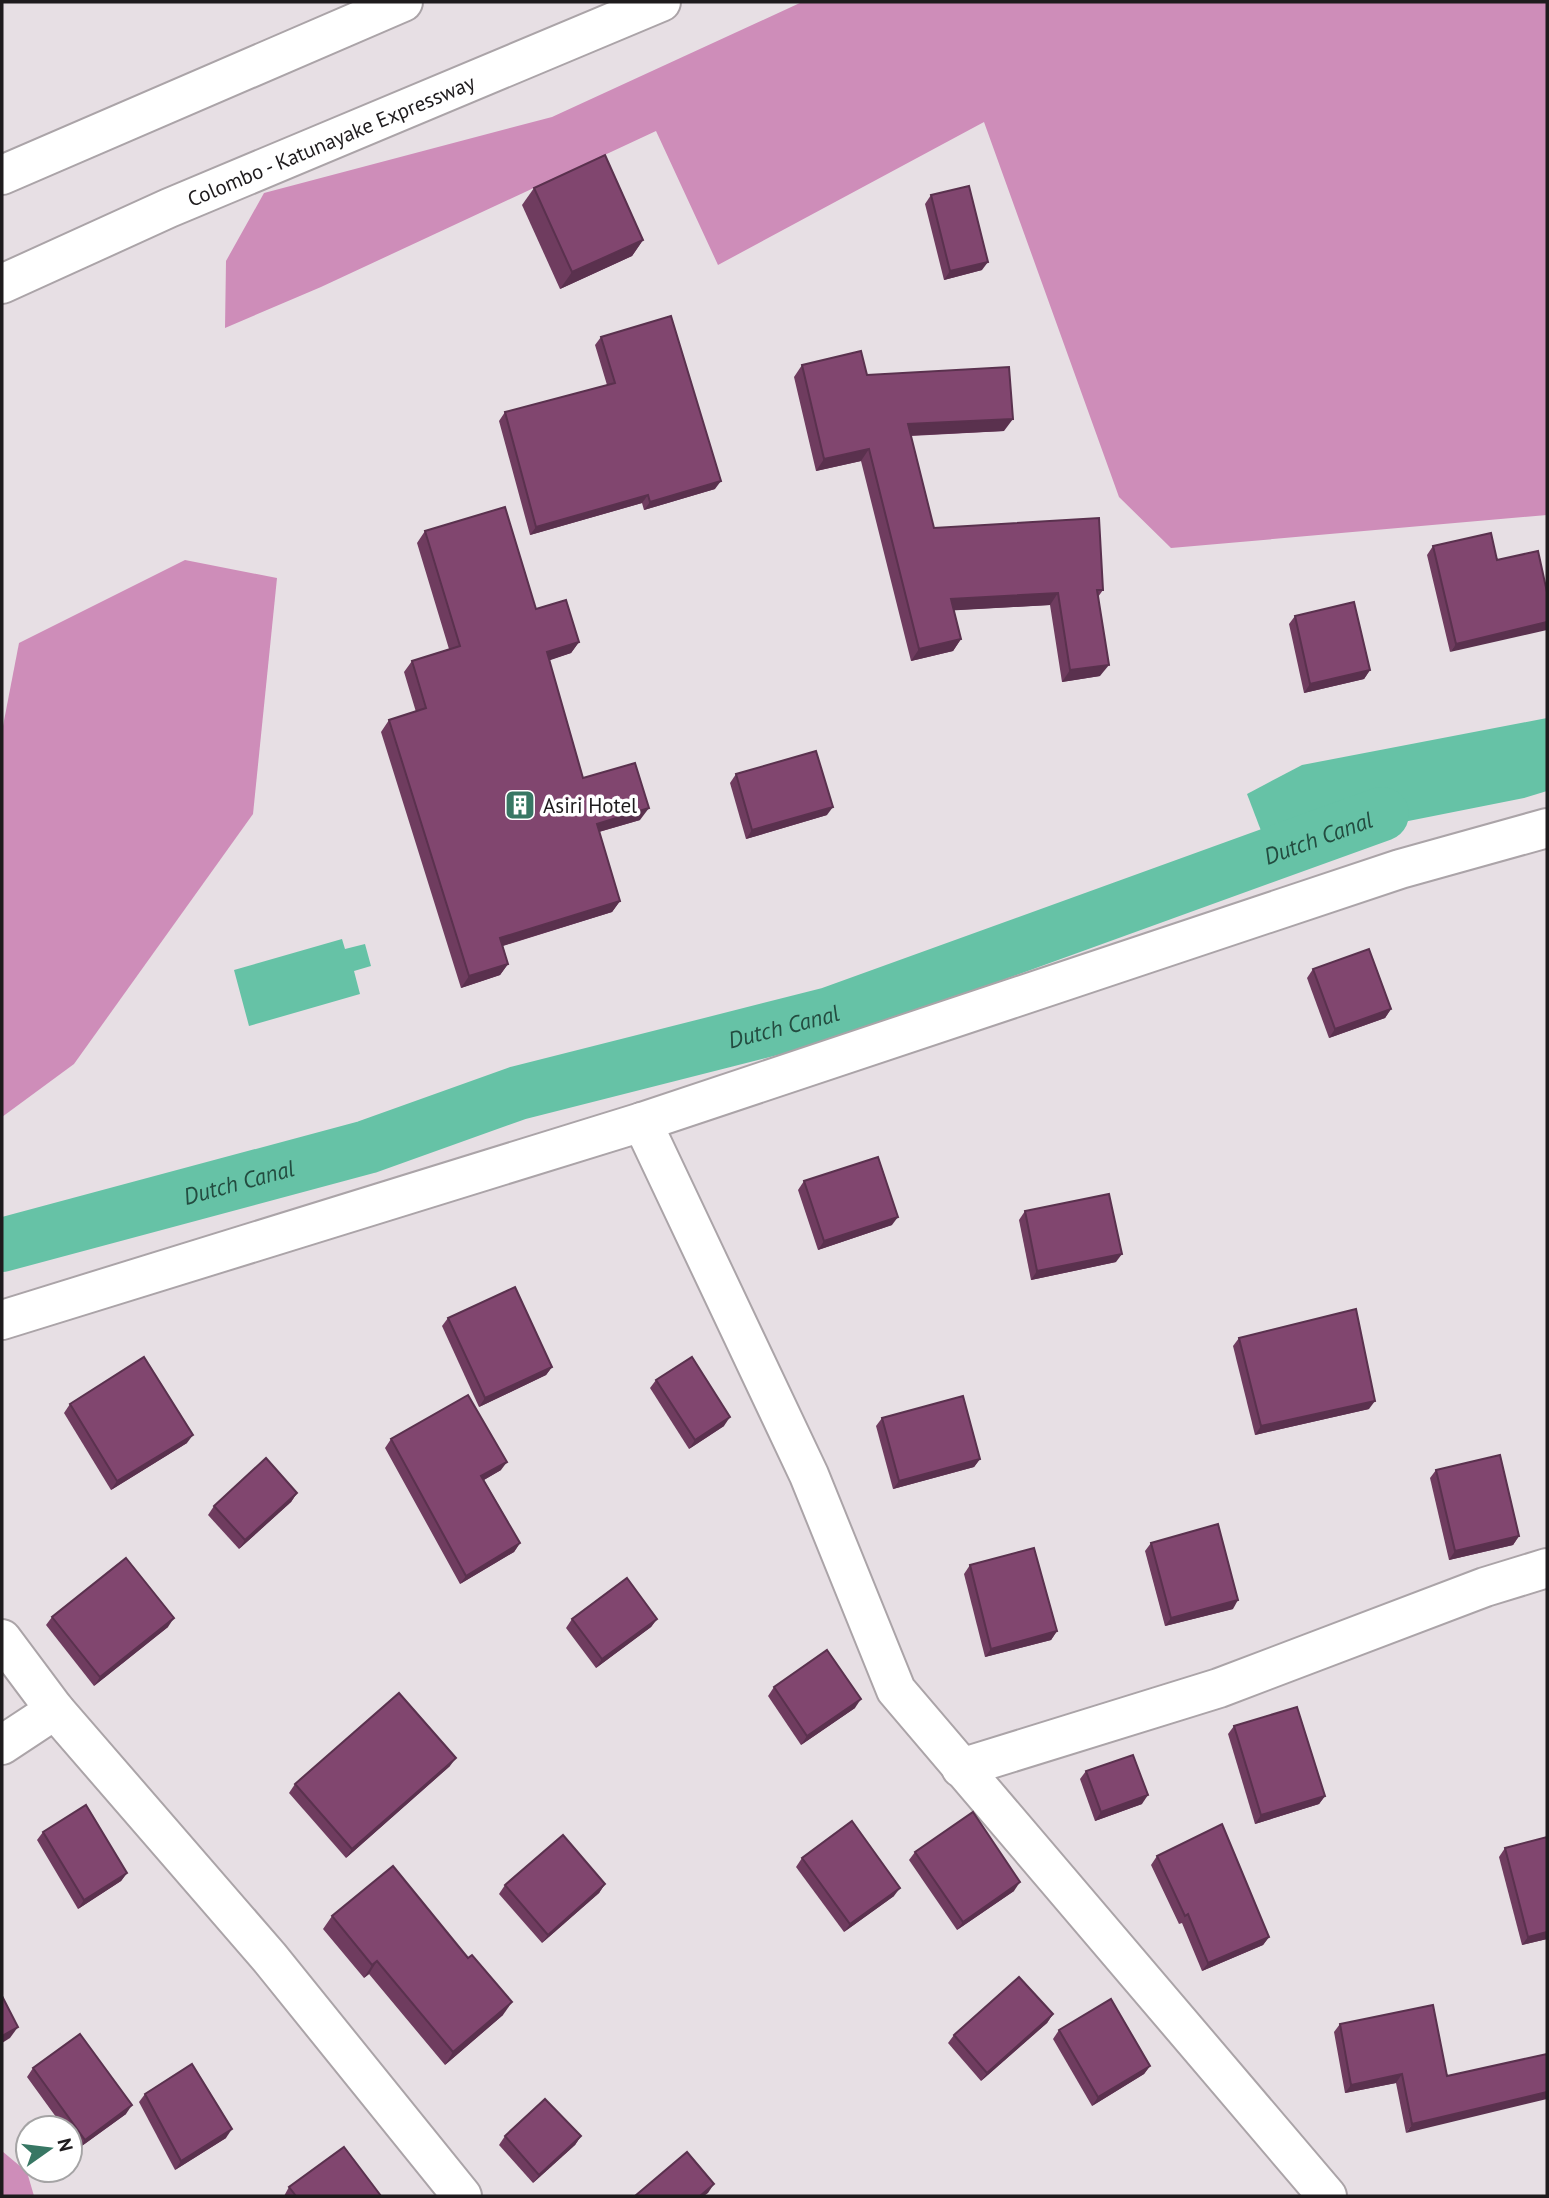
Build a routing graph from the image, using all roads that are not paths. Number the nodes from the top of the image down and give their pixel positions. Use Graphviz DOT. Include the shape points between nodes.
graph roads {
  1 [pos="403,2"];
  2 [pos="661,2"];
  3 [pos="2,175"];
  4 [pos="2,284"];
  5 [pos="1547,828"];
  6 [pos="642,1122"];
  7 [pos="2,1320"];
  8 [pos="1547,1568"];
  9 [pos="2,1639"];
  10 [pos="55,1710"];
  11 [pos="2,1745"];
  12 [pos="961,1768"];
  13 [pos="463,2196"];
  14 [pos="1327,2196"];
  1 -- 3 [label="main road"];
  2 -- 4 [label="main road, Colombo - Katunayake Expressway" via="169,208"];
  5 -- 6 [label="main road" via="1400,869"];
  6 -- 7 [label="main road"];
  6 -- 12 [label="main road" via="809,1475 896,1690"];
  8 -- 12 [label="main road" via="1219,1688"];
  9 -- 10 [label="main road"];
  10 -- 11 [label="main road"];
  10 -- 13 [label="main road" via="268,1957"];
  12 -- 14 [label="main road"];
}
